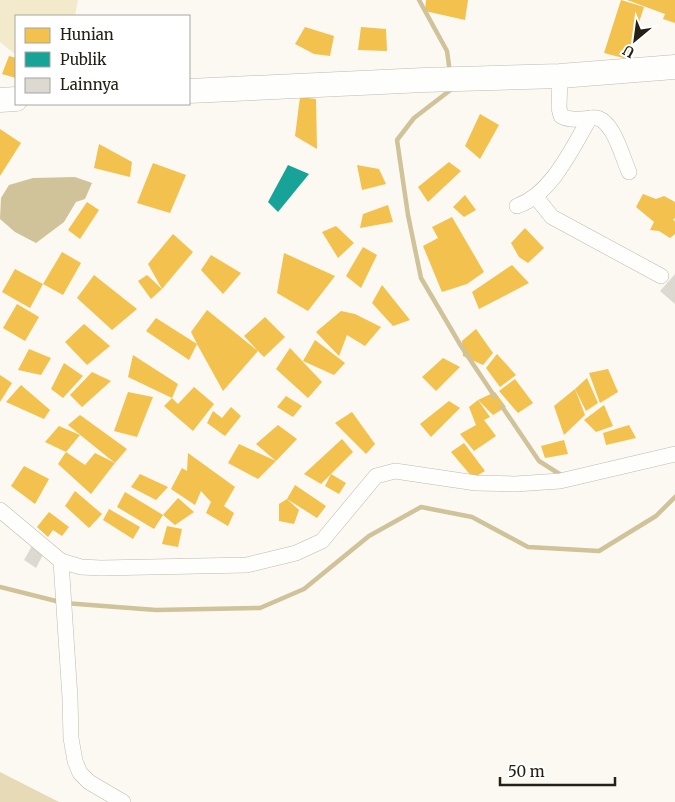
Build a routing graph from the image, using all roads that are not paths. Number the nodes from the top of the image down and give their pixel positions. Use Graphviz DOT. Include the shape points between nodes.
graph roads {
  1 [pos="675,67"];
  2 [pos="560,76"];
  3 [pos="190,91"];
  4 [pos="15,99"];
  5 [pos="0,100"];
  6 [pos="590,118"];
  7 [pos="629,172"];
  8 [pos="535,196"];
  9 [pos="517,206"];
  10 [pos="661,276"];
  11 [pos="675,454"];
  12 [pos="0,510"];
  13 [pos="61,561"];
  14 [pos="123,802"];
  1 -- 2 [label="main road"];
  2 -- 3 [label="main road"];
  2 -- 6 [label="street" via="561,116 574,120"];
  4 -- 5 [label="main road"];
  6 -- 7 [label="street" via="602,119 612,129"];
  6 -- 8 [label="street" via="554,177"];
  8 -- 9 [label="street"];
  8 -- 10 [label="street" via="552,217"];
  11 -- 13 [label="street" via="560,481 515,484 476,483 395,471 376,476 322,541 296,553 248,564 101,568"];
  12 -- 13 [label="street"];
  13 -- 14 [label="street" via="75,761 89,782"];
}
